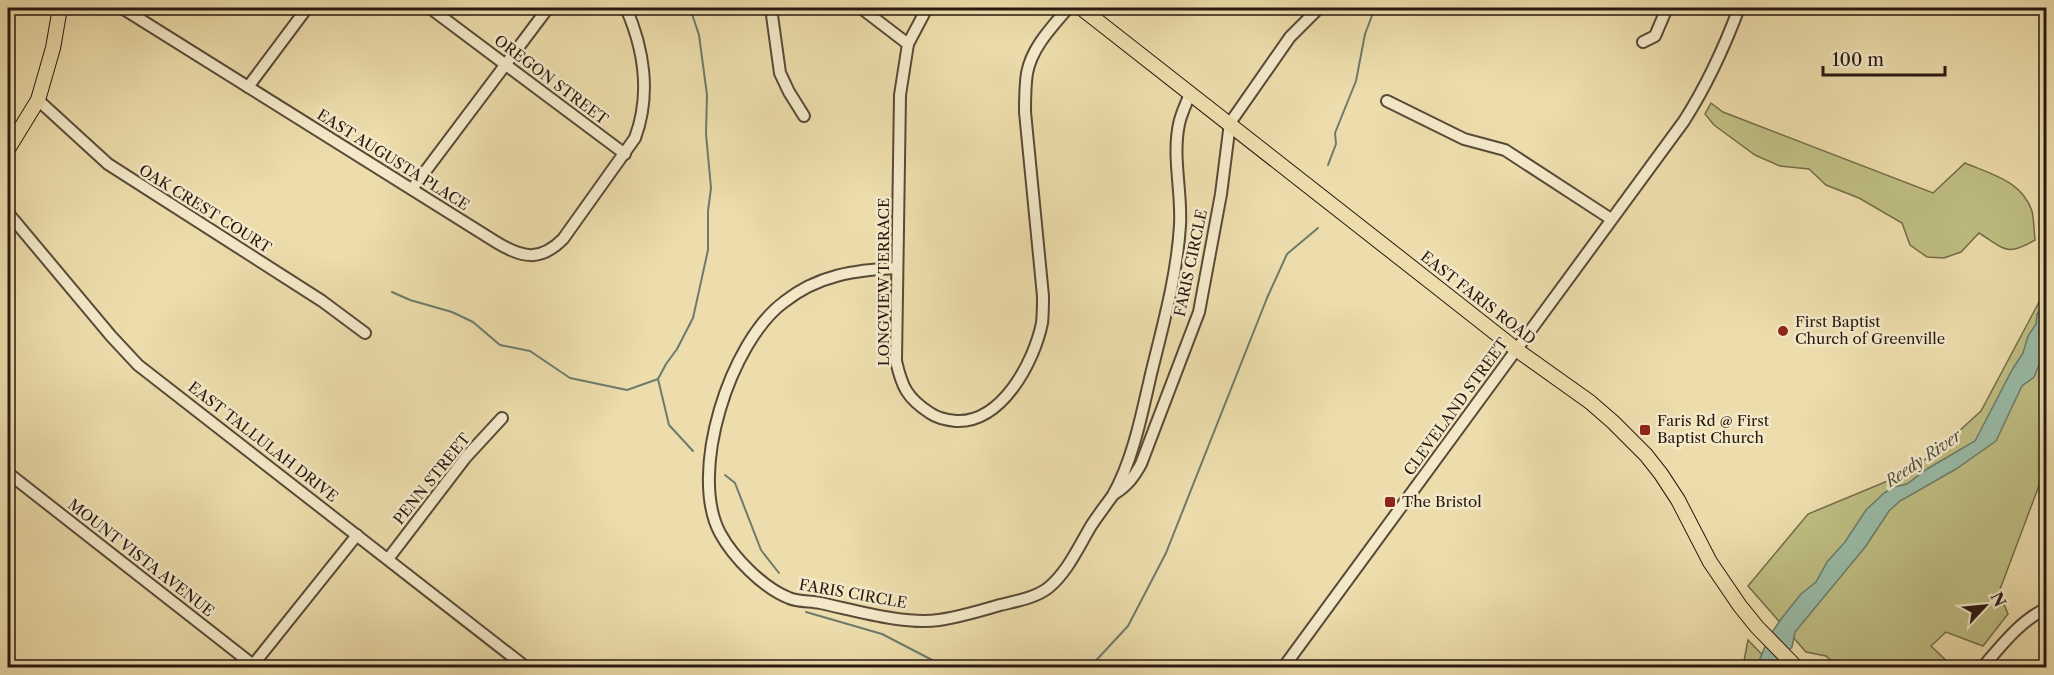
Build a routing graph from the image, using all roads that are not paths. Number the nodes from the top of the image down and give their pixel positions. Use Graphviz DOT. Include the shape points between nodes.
graph roads {
  1 [pos="60,8"];
  2 [pos="122,8"];
  3 [pos="307,8"];
  4 [pos="430,8"];
  5 [pos="548,8"];
  6 [pos="626,8"];
  7 [pos="771,8"];
  8 [pos="861,8"];
  9 [pos="927,8"];
  10 [pos="1068,8"];
  11 [pos="1082,8"];
  12 [pos="1319,8"];
  13 [pos="1668,8"];
  14 [pos="1738,8"];
  15 [pos="1643,42"];
  16 [pos="908,44"];
  17 [pos="504,64"];
  18 [pos="248,87"];
  19 [pos="1190,94"];
  20 [pos="38,100"];
  21 [pos="1387,100"];
  22 [pos="804,116"];
  23 [pos="1230,123"];
  24 [pos="8,149"];
  25 [pos="625,154"];
  26 [pos="412,189"];
  27 [pos="8,213"];
  28 [pos="1611,219"];
  29 [pos="897,268"];
  30 [pos="364,333"];
  31 [pos="1517,350"];
  32 [pos="502,418"];
  33 [pos="8,473"];
  34 [pos="1112,496"];
  35 [pos="357,535"];
  36 [pos="388,560"];
  37 [pos="2046,607"];
  38 [pos="255,666"];
  39 [pos="1796,666"];
  40 [pos="527,668"];
  41 [pos="1283,668"];
  42 [pos="1982,668"];
  1 -- 20 [label="main road"];
  2 -- 18 [label="street, EAST AUGUSTA PLACE"];
  3 -- 18 [label="street"];
  4 -- 17 [label="street, OREGON STREET"];
  5 -- 17 [label="street"];
  6 -- 25 [label="street, EAST AUGUSTA PLACE" via="641,56 645,93 641,122"];
  7 -- 22 [label="street" via="780,73"];
  8 -- 16 [label="street"];
  9 -- 16 [label="street, LONGVIEW TERRACE"];
  10 -- 29 [label="street, LONGVIEW TERRACE" via="1040,42 1026,84 1042,323 1027,364 1012,389 990,412 970,420 948,420 934,416 906,393 896,361"];
  11 -- 19 [label="main road, EAST FARIS ROAD"];
  12 -- 23 [label="street" via="1290,38"];
  13 -- 15 [label="street" via="1655,36"];
  14 -- 28 [label="street, CLEVELAND STREET" via="1702,92"];
  16 -- 29 [label="street, LONGVIEW TERRACE" via="900,95"];
  17 -- 25 [label="street, OREGON STREET"];
  17 -- 26 [label="street"];
  18 -- 26 [label="street, EAST AUGUSTA PLACE"];
  19 -- 23 [label="main road, EAST FARIS ROAD"];
  19 -- 34 [label="street, FARIS CIRCLE" via="1177,140 1181,205 1171,293 1141,415"];
  20 -- 24 [label="main road"];
  20 -- 30 [label="street, OAK CREST COURT" via="108,164 330,306"];
  21 -- 28 [label="street" via="1464,139 1505,150"];
  23 -- 31 [label="main road, EAST FARIS ROAD"];
  23 -- 34 [label="street, FARIS CIRCLE" via="1199,312 1141,464 1132,479"];
  25 -- 26 [label="street, EAST AUGUSTA PLACE" via="563,239 555,247 528,256 515,254"];
  27 -- 35 [label="street, EAST TALLULAH DRIVE" via="127,354"];
  28 -- 31 [label="street, CLEVELAND STREET"];
  29 -- 34 [label="street, FARIS CIRCLE" via="849,272 807,287 787,299 772,312 735,368 719,416 709,470 713,518 735,555 763,582 788,597 886,617 937,621 1026,599 1046,590 1063,572"];
  31 -- 39 [label="main road, EAST FARIS ROAD" via="1590,402 1647,455 1678,500 1710,562 1757,627"];
  31 -- 41 [label="street, CLEVELAND STREET"];
  32 -- 36 [label="street, PENN STREET" via="466,457"];
  33 -- 38 [label="street, MOUNT VISTA AVENUE"];
  35 -- 36 [label="street, EAST TALLULAH DRIVE"];
  35 -- 38 [label="street"];
  36 -- 40 [label="street, EAST TALLULAH DRIVE"];
  37 -- 42 [label="street" via="2019,628"];
}
